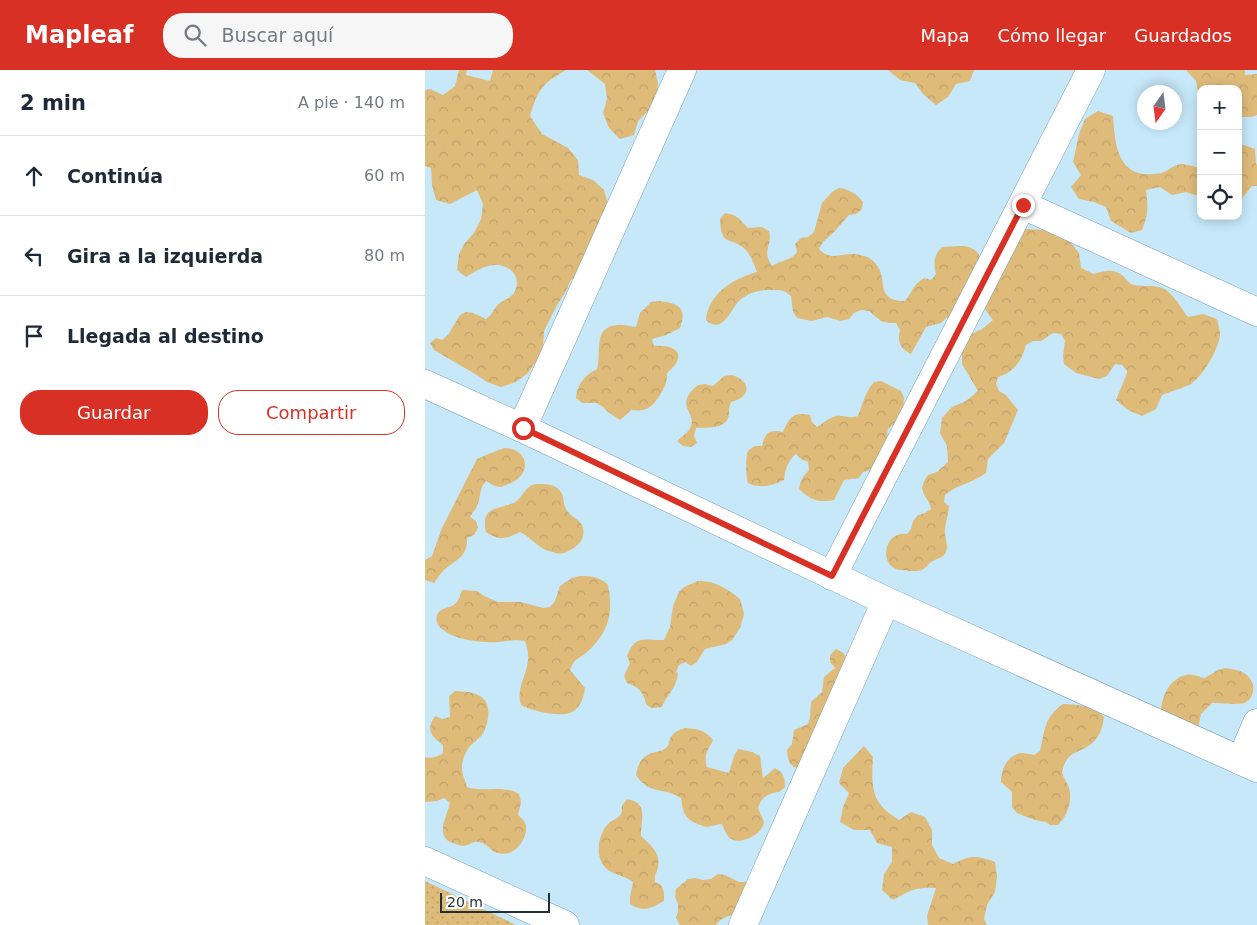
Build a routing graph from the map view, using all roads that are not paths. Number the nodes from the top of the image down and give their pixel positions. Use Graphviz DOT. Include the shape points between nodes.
graph roads {
  1 [pos="682,70"];
  2 [pos="1091,70"];
  3 [pos="1023,205"];
  4 [pos="1257,312"];
  5 [pos="425,384"];
  6 [pos="523,428"];
  7 [pos="832,576"];
  8 [pos="886,601"];
  9 [pos="1257,723"];
  10 [pos="1249,765"];
  11 [pos="425,861"];
  12 [pos="565,925"];
  13 [pos="743,925"];
  1 -- 6 [label="street"];
  2 -- 3 [label="street"];
  3 -- 4 [label="street"];
  3 -- 7 [label="street"];
  5 -- 6 [label="street"];
  6 -- 7 [label="street"];
  7 -- 8 [label="street"];
  8 -- 10 [label="street"];
  8 -- 13 [label="street"];
  9 -- 10 [label="street"];
  11 -- 12 [label="street"];
}
